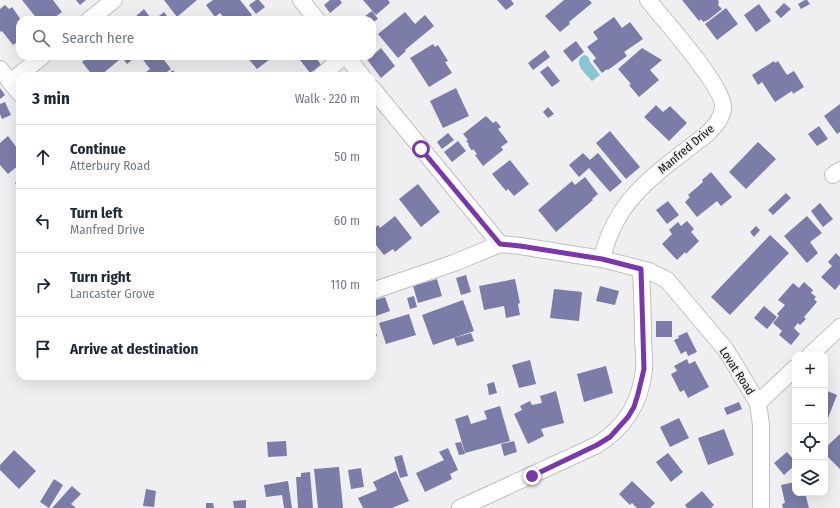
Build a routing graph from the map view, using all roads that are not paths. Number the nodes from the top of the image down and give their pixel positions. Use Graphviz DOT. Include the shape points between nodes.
graph roads {
  1 [pos="114,0"];
  2 [pos="301,0"];
  3 [pos="648,0"];
  4 [pos="94,16"];
  5 [pos="314,16"];
  6 [pos="40,60"];
  7 [pos="340,60"];
  8 [pos="348,60"];
  9 [pos="0,69"];
  10 [pos="29,72"];
  11 [pos="326,72"];
  12 [pos="359,72"];
  13 [pos="15,88"];
  14 [pos="376,93"];
  15 [pos="500,244"];
  16 [pos="602,259"];
  17 [pos="641,269"];
  18 [pos="376,290"];
  19 [pos="840,327"];
  20 [pos="813,352"];
  21 [pos="792,371"];
  22 [pos="758,403"];
  23 [pos="460,508"];
  24 [pos="761,508"];
  1 -- 4 [label="street"];
  2 -- 5 [label="street"];
  3 -- 16 [label="street, Manfred Drive" via="719,91 723,109 717,124 707,134 640,187 630,199 611,231"];
  6 -- 10 [label="street"];
  7 -- 11 [label="street"];
  8 -- 12 [label="street"];
  9 -- 13 [label="street"];
  14 -- 15 [label="street"];
  15 -- 16 [label="street"];
  15 -- 18 [label="street"];
  16 -- 17 [label="street"];
  17 -- 22 [label="street, Lovat Road" via="667,280 726,350"];
  17 -- 23 [label="street" via="644,369 634,407 628,417 610,437 597,445"];
  19 -- 20 [label="street"];
  21 -- 22 [label="street"];
  22 -- 24 [label="street, Lovat Road" via="761,425"];
}
